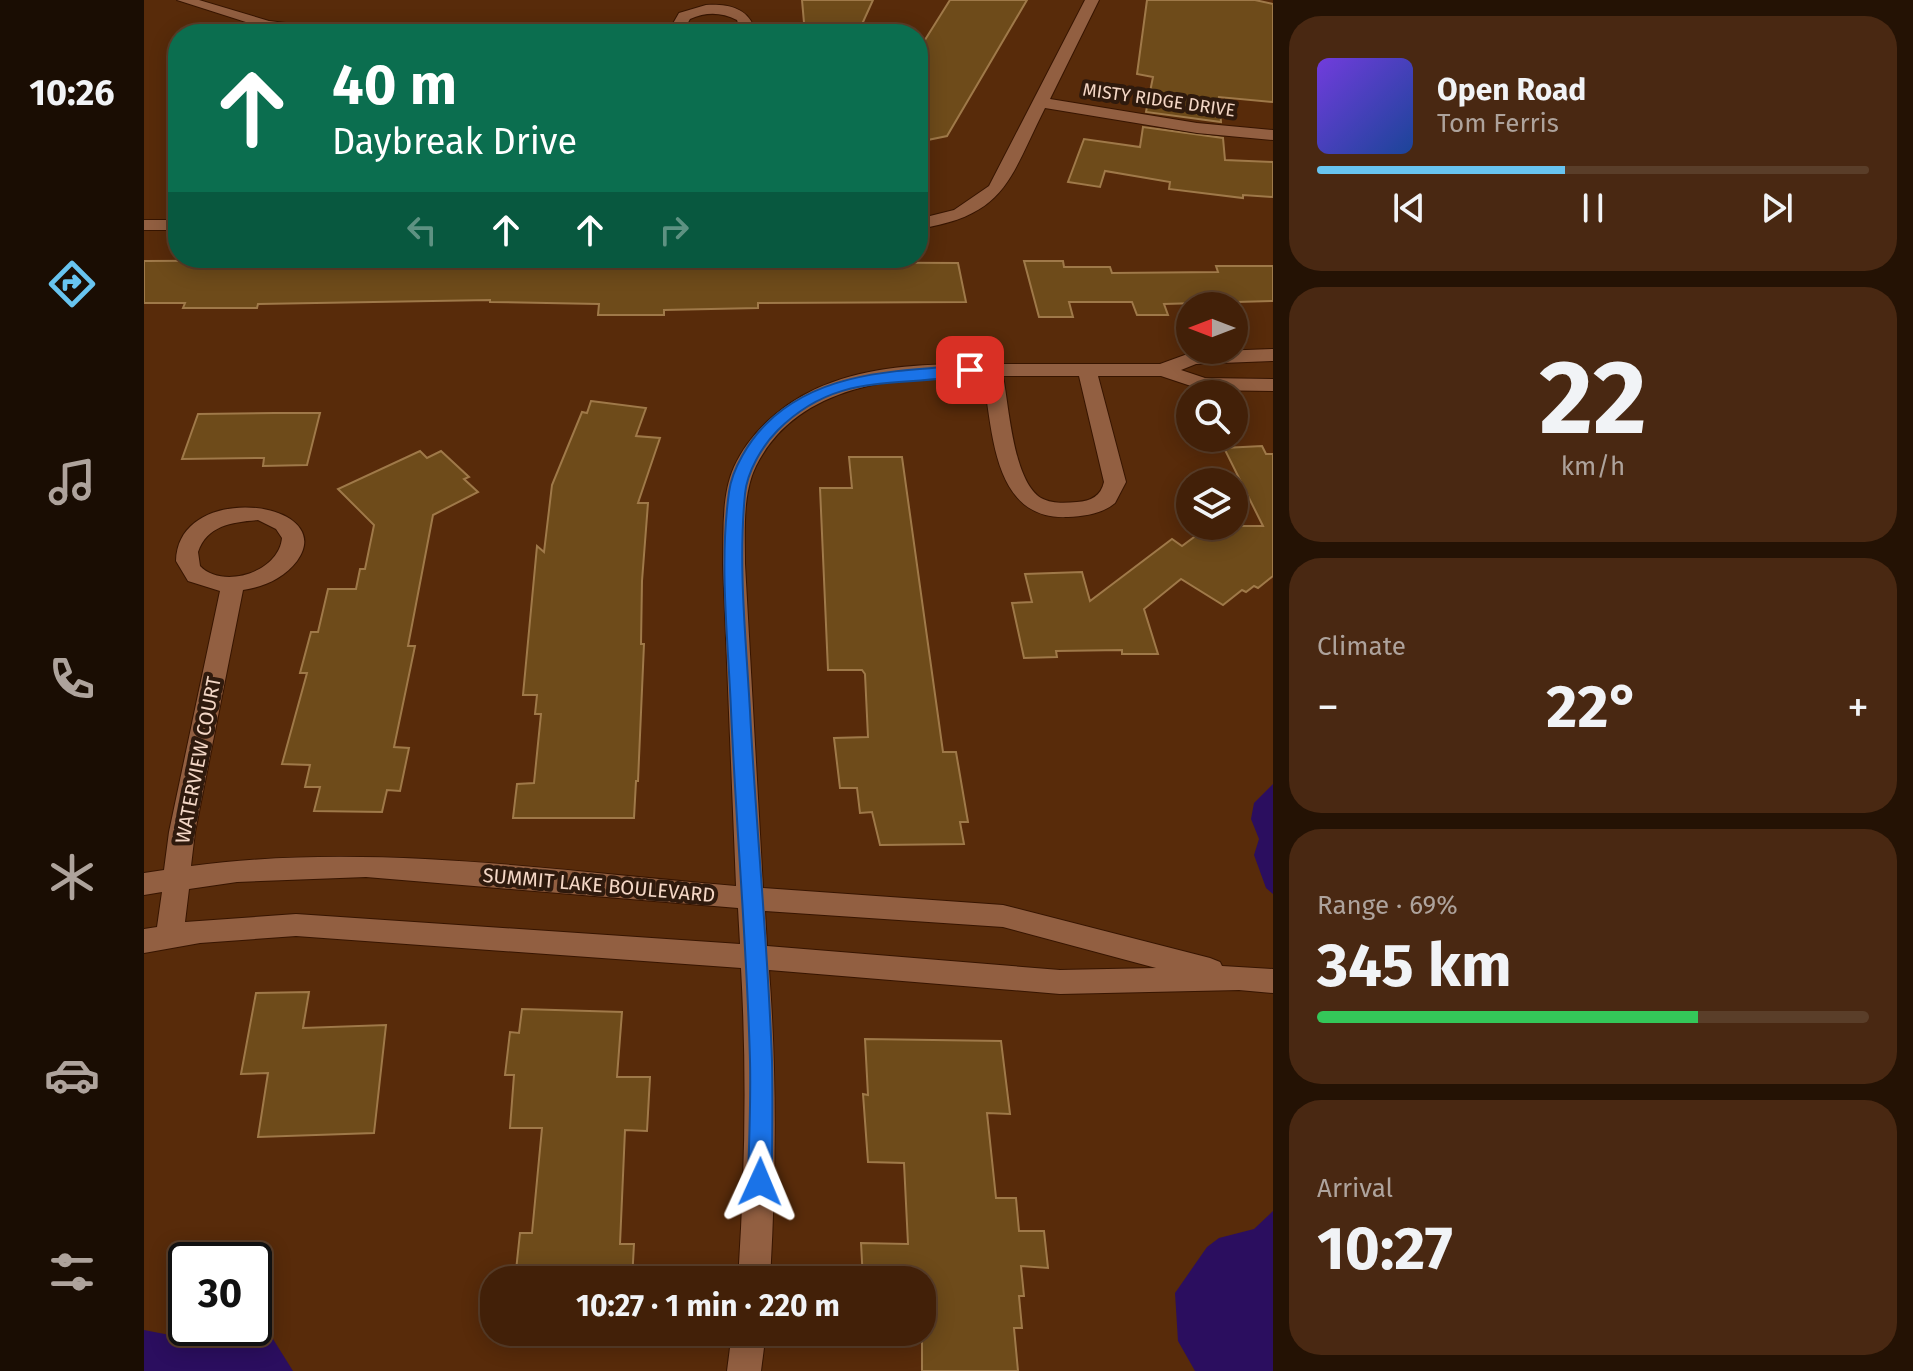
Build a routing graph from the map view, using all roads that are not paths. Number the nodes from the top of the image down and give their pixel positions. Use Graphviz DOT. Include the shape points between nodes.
graph roads {
  1 [pos="184,0"];
  2 [pos="1092,0"];
  3 [pos="265,24"];
  4 [pos="679,24"];
  5 [pos="746,24"];
  6 [pos="1040,102"];
  7 [pos="1273,135"];
  8 [pos="928,221"];
  9 [pos="144,225"];
  10 [pos="168,225"];
  11 [pos="1273,355"];
  12 [pos="992,369"];
  13 [pos="1087,370"];
  14 [pos="1163,370"];
  15 [pos="1273,385"];
  16 [pos="233,585"];
  17 [pos="176,878"];
  18 [pos="144,884"];
  19 [pos="750,898"];
  20 [pos="157,939"];
  21 [pos="754,957"];
  22 [pos="1239,978"];
  23 [pos="1273,981"];
  24 [pos="755,1266"];
  25 [pos="747,1346"];
  26 [pos="744,1371"];
  1 -- 3 [label="street"];
  2 -- 6 [label="street"];
  4 -- 5 [label="street" via="690,13 724,10"];
  6 -- 7 [label="street, MISTY RIDGE DRIVE"];
  6 -- 8 [label="street" via="989,195 964,212"];
  9 -- 10 [label="street"];
  11 -- 14 [label="street" via="1193,358"];
  12 -- 13 [label="street"];
  12 -- 13 [label="street" via="1010,476 1030,501 1071,511 1104,502 1115,482"];
  12 -- 19 [label="street" via="911,372 839,386 794,409 771,428 744,468 735,512 734,564"];
  13 -- 14 [label="street"];
  14 -- 15 [label="street" via="1203,384"];
  16 -- 16 [label="street" via="264,578 283,565 294,538 281,520 261,513 223,517 197,532 188,544 185,558 191,572 218,585"];
  16 -- 17 [label="street, WATERVIEW COURT"];
  17 -- 18 [label="street, SUMMIT LAKE BOULEVARD"];
  17 -- 19 [label="street, SUMMIT LAKE BOULEVARD" via="366,866"];
  17 -- 20 [label="street, WATERVIEW COURT"];
  19 -- 21 [label="street"];
  19 -- 22 [label="street, SUMMIT LAKE BOULEVARD" via="1003,916"];
  20 -- 21 [label="street, SUMMIT LAKE BOULEVARD" via="296,925"];
  21 -- 22 [label="street, SUMMIT LAKE BOULEVARD" via="1060,982"];
  21 -- 24 [label="street" via="761,1060"];
  22 -- 23 [label="street, SUMMIT LAKE BOULEVARD"];
  25 -- 26 [label="street"];
}
